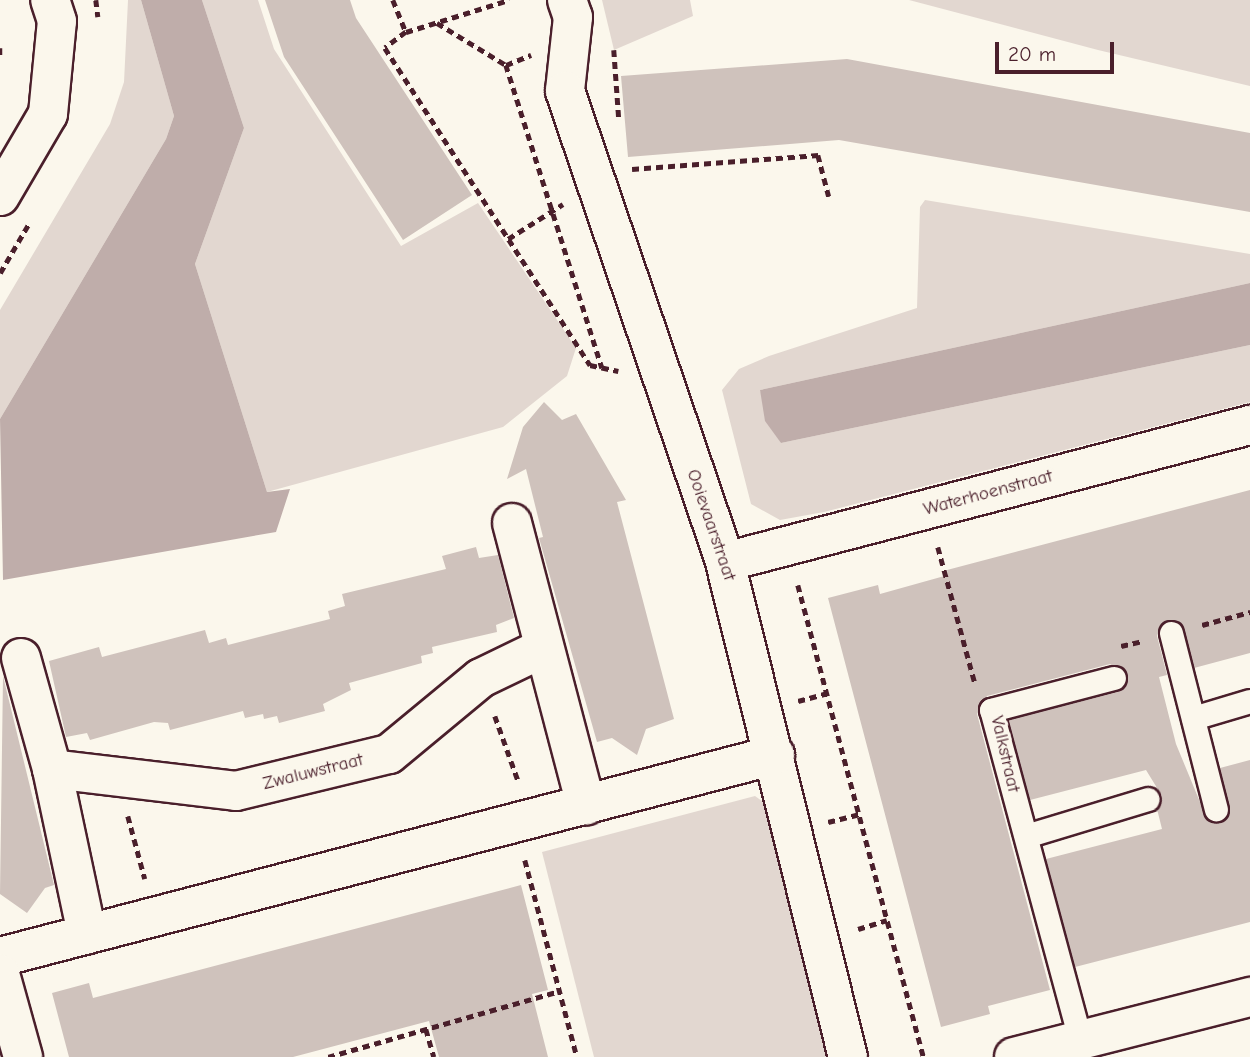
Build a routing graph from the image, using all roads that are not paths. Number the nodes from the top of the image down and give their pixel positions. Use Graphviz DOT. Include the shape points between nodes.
graph roads {
  1 [pos="50,0"];
  2 [pos="567,0"];
  3 [pos="0,196"];
  4 [pos="1250,425"];
  5 [pos="512,523"];
  6 [pos="725,562"];
  7 [pos="1171,633"];
  8 [pos="541,649"];
  9 [pos="21,658"];
  10 [pos="1114,678"];
  11 [pos="1250,701"];
  12 [pos="1193,718"];
  13 [pos="775,755"];
  14 [pos="52,769"];
  15 [pos="1148,799"];
  16 [pos="586,805"];
  17 [pos="1216,810"];
  18 [pos="1026,836"];
  19 [pos="87,934"];
  20 [pos="0,957"];
  21 [pos="0,974"];
  22 [pos="1250,997"];
  23 [pos="1080,1040"];
  24 [pos="23,1057"];
  25 [pos="848,1057"];
  26 [pos="1014,1057"];
  1 -- 3 [label="street" via="57,21 48,114"];
  2 -- 6 [label="street, Ooievaarstraat" via="571,38 565,91"];
  4 -- 6 [label="street, Waterhoenstraat"];
  5 -- 8 [label="street"];
  6 -- 13 [label="street, Ooievaarstraat"];
  7 -- 12 [label="lane"];
  8 -- 14 [label="street, Zwaluwstraat" via="481,678 389,754 236,791"];
  8 -- 16 [label="street"];
  9 -- 14 [label="street"];
  10 -- 18 [label="lane, Valkstraat" via="991,710"];
  11 -- 12 [label="lane"];
  12 -- 17 [label="lane"];
  13 -- 16 [label="street"];
  13 -- 25 [label="street, Ooievaarstraat"];
  14 -- 19 [label="street"];
  15 -- 18 [label="lane"];
  16 -- 19 [label="street"];
  18 -- 23 [label="lane, Valkstraat"];
  19 -- 20 [label="street"];
  21 -- 24 [label="street"];
  22 -- 23 [label="street"];
  23 -- 26 [label="street"];
}
